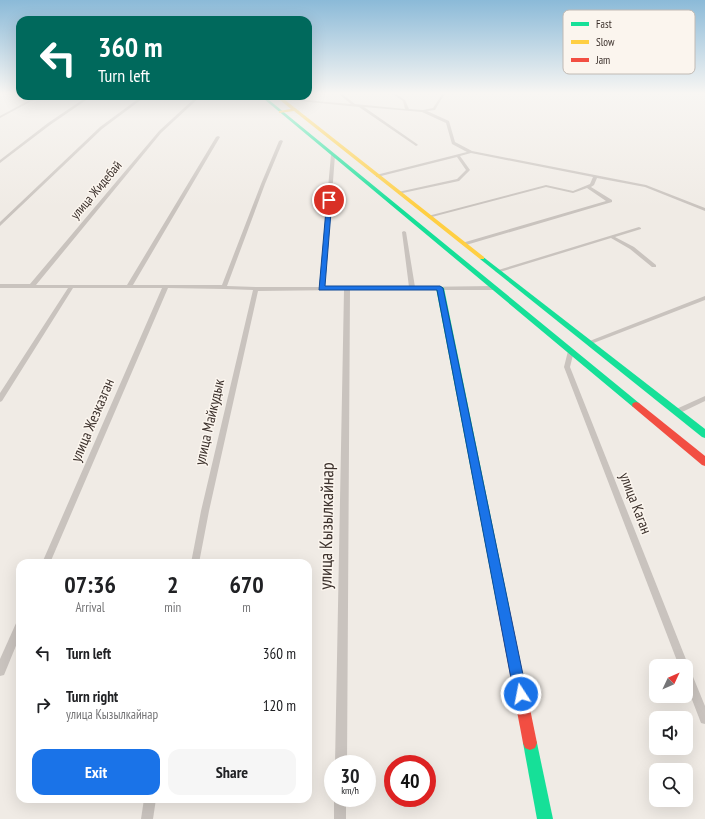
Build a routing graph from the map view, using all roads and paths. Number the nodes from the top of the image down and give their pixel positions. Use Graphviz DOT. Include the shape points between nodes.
graph roads {
  1 [pos="40,131"];
  2 [pos="97,131"];
  3 [pos="161,131"];
  4 [pos="304,131"];
  5 [pos="321,131"];
  6 [pos="396,131"];
  7 [pos="450,131"];
  8 [pos="218,137"];
  9 [pos="281,141"];
  10 [pos="416,145"];
  11 [pos="470,152"];
  12 [pos="333,155"];
  13 [pos="458,156"];
  14 [pos="0,162"];
  15 [pos="377,176"];
  16 [pos="595,176"];
  17 [pos="588,187"];
  18 [pos="400,193"];
  19 [pos="705,210"];
  20 [pos="430,217"];
  21 [pos="0,225"];
  22 [pos="639,228"];
  23 [pos="404,232"];
  24 [pos="612,237"];
  25 [pos="464,244"];
  26 [pos="654,266"];
  27 [pos="498,271"];
  28 [pos="0,286"];
  29 [pos="32,286"];
  30 [pos="71,287"];
  31 [pos="129,287"];
  32 [pos="224,287"];
  33 [pos="165,288"];
  34 [pos="347,288"];
  35 [pos="412,288"];
  36 [pos="440,288"];
  37 [pos="496,288"];
  38 [pos="256,289"];
  39 [pos="322,289"];
  40 [pos="705,298"];
  41 [pos="589,343"];
  42 [pos="571,351"];
  43 [pos="705,398"];
  44 [pos="0,399"];
  45 [pos="676,412"];
  46 [pos="705,434"];
  47 [pos="705,462"];
  48 [pos="48,559"];
  49 [pos="196,559"];
  50 [pos="16,633"];
  51 [pos="681,659"];
  52 [pos="0,671"];
  53 [pos="693,688"];
  54 [pos="705,719"];
  55 [pos="341,755"];
  56 [pos="149,803"];
  57 [pos="340,807"];
  58 [pos="147,819"];
  59 [pos="340,819"];
  60 [pos="546,819"];
  1 -- 14 [label="street"];
  2 -- 21 [label="street"];
  3 -- 29 [label="street, улица Жидебай"];
  4 -- 12 [label="main road"];
  5 -- 15 [label="main road"];
  6 -- 10 [label="street"];
  7 -- 11 [label="street" via="453,143"];
  8 -- 31 [label="street"];
  9 -- 32 [label="street" via="262,184"];
  11 -- 13 [label="street"];
  11 -- 16 [label="street"];
  12 -- 37 [label="main road"];
  12 -- 39 [label="street"];
  13 -- 15 [label="street"];
  13 -- 18 [label="street" via="468,170 458,180"];
  15 -- 18 [label="main road"];
  16 -- 17 [label="street" via="592,185"];
  16 -- 19 [label="street" via="646,186"];
  17 -- 20 [label="street" via="573,192 546,186"];
  17 -- 25 [label="street" via="610,201"];
  18 -- 20 [label="main road"];
  20 -- 25 [label="main road"];
  22 -- 24 [label="street"];
  23 -- 35 [label="street"];
  24 -- 26 [label="street" via="632,248"];
  24 -- 27 [label="street"];
  25 -- 27 [label="main road"];
  27 -- 41 [label="main road"];
  28 -- 29 [label="street"];
  29 -- 30 [label="street"];
  30 -- 31 [label="street"];
  30 -- 44 [label="street"];
  31 -- 33 [label="street"];
  32 -- 33 [label="street"];
  32 -- 38 [label="street"];
  33 -- 48 [label="street, улица Жезказган"];
  34 -- 35 [label="street"];
  34 -- 39 [label="street"];
  34 -- 55 [label="street, улица Кызылкайнар"];
  35 -- 36 [label="street"];
  36 -- 37 [label="street"];
  36 -- 60 [label="main road"];
  37 -- 42 [label="main road"];
  38 -- 39 [label="street"];
  38 -- 49 [label="street, улица Майкудык"];
  40 -- 41 [label="street"];
  41 -- 45 [label="main road"];
  42 -- 47 [label="main road"];
  42 -- 51 [label="street, улица Каган" via="567,367"];
  43 -- 45 [label="street"];
  45 -- 46 [label="main road"];
  50 -- 52 [label="street"];
  53 -- 54 [label="street"];
  56 -- 58 [label="street"];
  57 -- 59 [label="street"];
}
